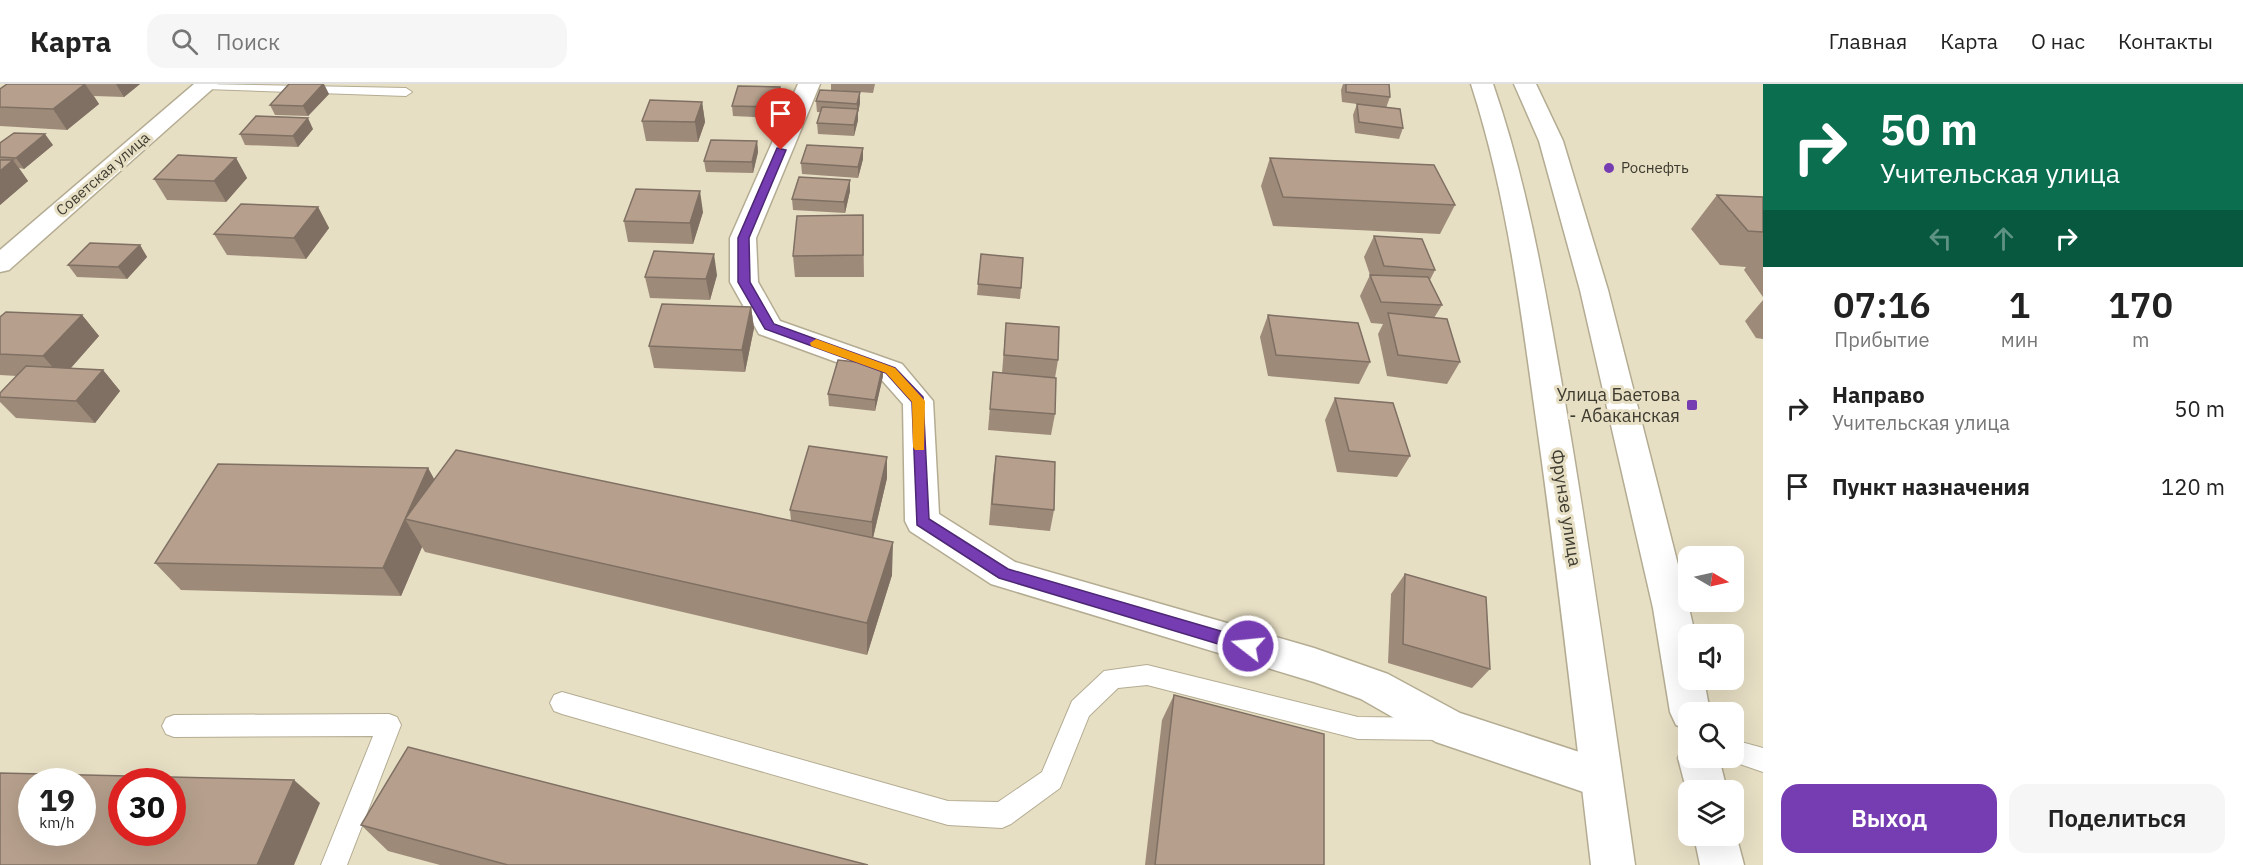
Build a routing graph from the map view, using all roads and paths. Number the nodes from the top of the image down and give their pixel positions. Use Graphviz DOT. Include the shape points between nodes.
graph roads {
  1 [pos="809,84"];
  2 [pos="1482,84"];
  3 [pos="1525,84"];
  4 [pos="206,85"];
  5 [pos="406,92"];
  6 [pos="0,264"];
  7 [pos="1688,702"];
  8 [pos="562,704"];
  9 [pos="174,726"];
  10 [pos="1450,729"];
  11 [pos="1744,754"];
  12 [pos="1763,760"];
  13 [pos="1601,778"];
  14 [pos="1718,846"];
  15 [pos="334,865"];
  16 [pos="1613,865"];
  17 [pos="1722,865"];
  1 -- 10 [label="main road" via="743,238 744,282 770,327 891,370 918,401 922,521 1004,574 1374,686"];
  2 -- 13 [label="main road, Фрунзе улица" via="1501,138 1532,287 1578,588"];
  3 -- 7 [label="main road" via="1551,141 1594,290 1671,608"];
  4 -- 5 [label="lane"];
  4 -- 6 [label="main road, Советская улица"];
  8 -- 10 [label="lane" via="948,813 1002,815 1051,780 1080,709 1112,678 1147,675 1358,728"];
  9 -- 15 [label="lane" via="389,725"];
  10 -- 13 [label="main road"];
  11 -- 12 [label="lane"];
  13 -- 16 [label="main road, Фрунзе улица"];
  14 -- 17 [label="main road"];
}
